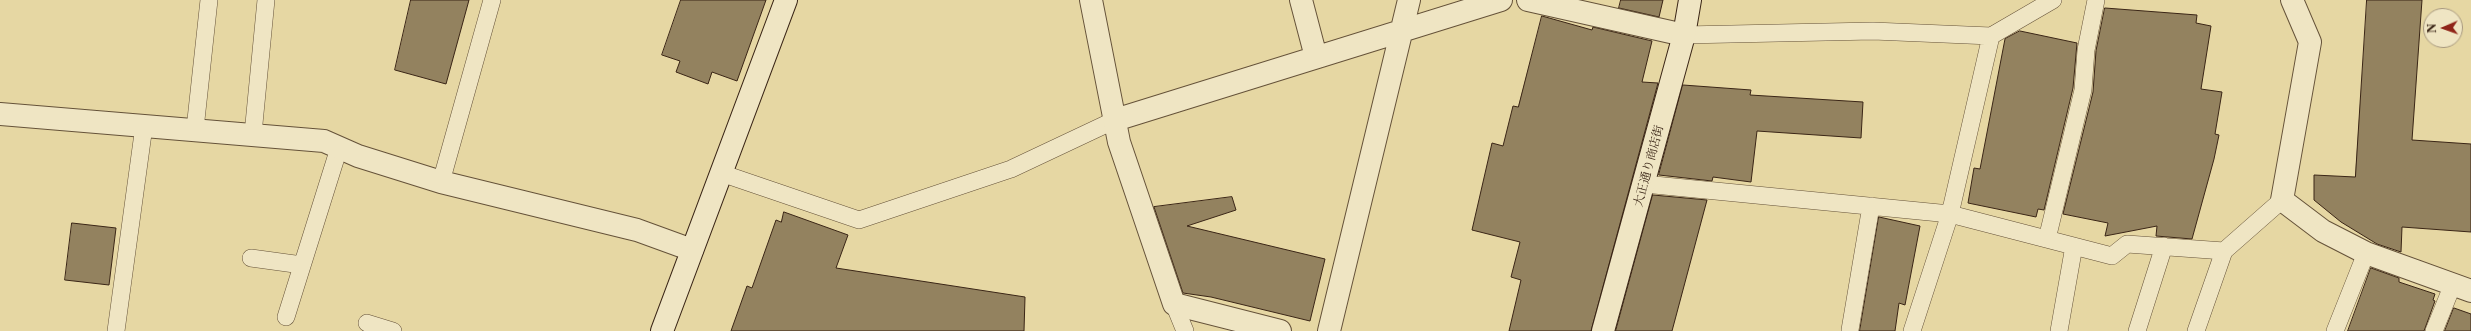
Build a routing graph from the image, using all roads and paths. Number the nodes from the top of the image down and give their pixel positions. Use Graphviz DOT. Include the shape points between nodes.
graph roads {
  1 [pos="209,0"];
  2 [pos="266,0"];
  3 [pos="492,0"];
  4 [pos="786,0"];
  5 [pos="1091,0"];
  6 [pos="1302,0"];
  7 [pos="1409,0"];
  8 [pos="1502,0"];
  9 [pos="1528,0"];
  10 [pos="1690,0"];
  11 [pos="2053,0"];
  12 [pos="2096,0"];
  13 [pos="2292,0"];
  14 [pos="1401,31"];
  15 [pos="1684,35"];
  16 [pos="1991,36"];
  17 [pos="1316,57"];
  18 [pos="0,119"];
  19 [pos="1115,120"];
  20 [pos="144,126"];
  21 [pos="195,129"];
  22 [pos="253,134"];
  23 [pos="339,148"];
  24 [pos="721,173"];
  25 [pos="441,182"];
  26 [pos="1644,184"];
  27 [pos="2282,200"];
  28 [pos="1872,206"];
  29 [pos="1950,214"];
  30 [pos="2047,239"];
  31 [pos="2074,246"];
  32 [pos="2164,246"];
  33 [pos="692,250"];
  34 [pos="2224,251"];
  35 [pos="2366,253"];
  36 [pos="251,258"];
  37 [pos="302,265"];
  38 [pos="2462,288"];
  39 [pos="1174,304"];
  40 [pos="286,317"];
  41 [pos="367,323"];
  42 [pos="1850,330"];
  43 [pos="116,331"];
  44 [pos="393,331"];
  45 [pos="662,331"];
  46 [pos="1185,331"];
  47 [pos="1280,331"];
  48 [pos="1329,331"];
  49 [pos="1603,331"];
  50 [pos="1912,331"];
  51 [pos="2058,331"];
  52 [pos="2137,331"];
  53 [pos="2196,331"];
  54 [pos="2335,331"];
  55 [pos="2434,331"];
  1 -- 21 [label="lane"];
  2 -- 22 [label="lane"];
  3 -- 25 [label="lane"];
  4 -- 24 [label="street"];
  5 -- 19 [label="street"];
  6 -- 17 [label="street"];
  7 -- 14 [label="street"];
  8 -- 14 [label="street"];
  9 -- 15 [label="street"];
  10 -- 15 [label="street, 大正通り商店街"];
  11 -- 16 [label="lane"];
  12 -- 30 [label="lane" via="2086,50 2083,90"];
  13 -- 27 [label="street" via="2310,42"];
  14 -- 17 [label="street"];
  14 -- 48 [label="street"];
  15 -- 16 [label="lane" via="1873,31"];
  15 -- 26 [label="street, 大正通り商店街"];
  16 -- 29 [label="lane"];
  17 -- 19 [label="street"];
  18 -- 20 [label="street"];
  19 -- 24 [label="lane" via="1011,169 859,220"];
  19 -- 39 [label="street"];
  20 -- 21 [label="street"];
  20 -- 43 [label="lane"];
  21 -- 22 [label="street"];
  22 -- 23 [label="street" via="324,141"];
  23 -- 25 [label="street"];
  23 -- 37 [label="lane"];
  24 -- 33 [label="street"];
  25 -- 33 [label="street" via="637,230"];
  26 -- 28 [label="lane"];
  26 -- 49 [label="street, 大正通り商店街"];
  27 -- 34 [label="lane"];
  27 -- 35 [label="street" via="2323,231"];
  28 -- 29 [label="lane"];
  28 -- 42 [label="lane"];
  29 -- 30 [label="lane"];
  29 -- 50 [label="lane"];
  30 -- 31 [label="lane"];
  31 -- 32 [label="lane" via="2112,256 2127,244"];
  31 -- 51 [label="lane"];
  32 -- 34 [label="lane"];
  32 -- 52 [label="lane"];
  33 -- 45 [label="street"];
  34 -- 53 [label="lane"];
  35 -- 38 [label="street"];
  35 -- 54 [label="lane"];
  36 -- 37 [label="lane"];
  37 -- 40 [label="lane"];
  38 -- 55 [label="lane"];
  39 -- 46 [label="lane"];
  39 -- 47 [label="street"];
  41 -- 44 [label="lane"];
}
